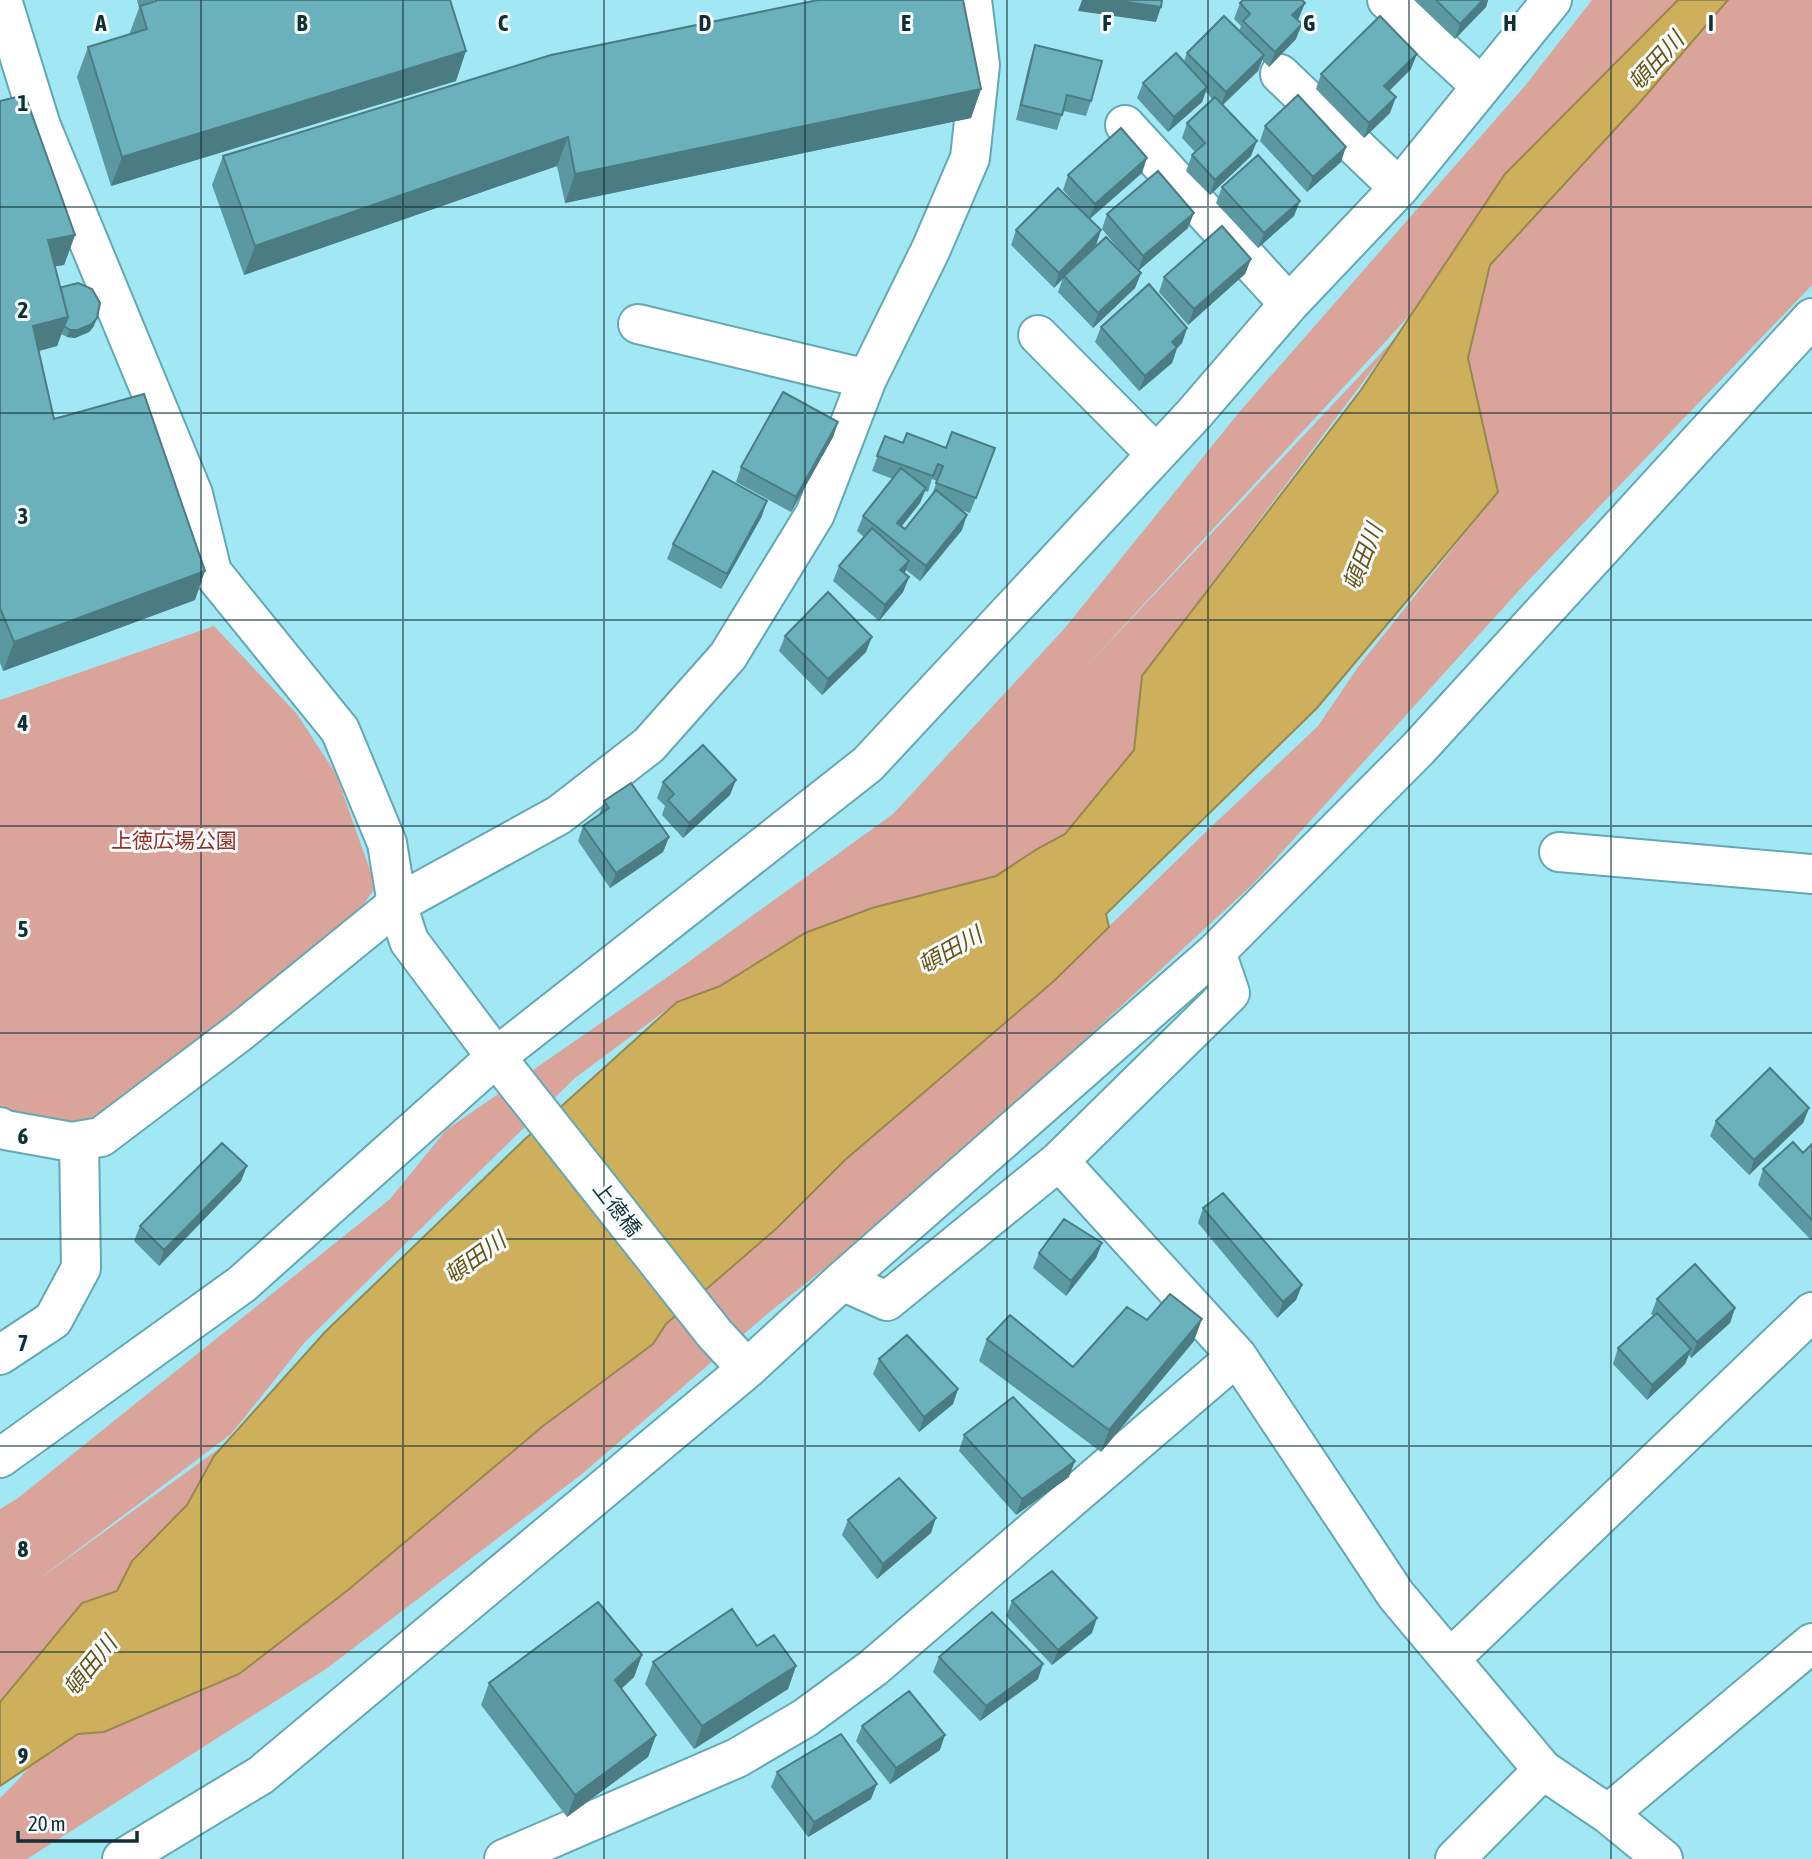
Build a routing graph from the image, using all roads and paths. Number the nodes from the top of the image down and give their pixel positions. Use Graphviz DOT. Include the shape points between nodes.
graph roads {
  1 [pos="972,0"];
  2 [pos="1387,0"];
  3 [pos="1552,0"];
  4 [pos="3,7"];
  5 [pos="1280,74"];
  6 [pos="1481,86"];
  7 [pos="1125,125"];
  8 [pos="1399,187"];
  9 [pos="1289,304"];
  10 [pos="1812,318"];
  11 [pos="638,324"];
  12 [pos="1038,335"];
  13 [pos="867,379"];
  14 [pos="1156,454"];
  15 [pos="1559,852"];
  16 [pos="1812,874"];
  17 [pos="397,904"];
  18 [pos="1216,952"];
  19 [pos="496,1057"];
  20 [pos="0,1127"];
  21 [pos="79,1141"];
  22 [pos="1059,1161"];
  23 [pos="842,1282"];
  24 [pos="1812,1312"];
  25 [pos="0,1355"];
  26 [pos="1237,1356"];
  27 [pos="747,1369"];
  28 [pos="0,1458"];
  29 [pos="1812,1643"];
  30 [pos="1451,1658"];
  31 [pos="1543,1770"];
  32 [pos="1608,1814"];
  33 [pos="122,1859"];
  34 [pos="504,1859"];
  35 [pos="1455,1859"];
  36 [pos="1663,1859"];
  1 -- 13 [label="street" via="980,65 970,158"];
  2 -- 6 [label="street"];
  3 -- 6 [label="street"];
  4 -- 17 [label="street, 上徳橋" via="41,126 193,494 212,572 340,730 387,843"];
  5 -- 8 [label="street"];
  6 -- 8 [label="street"];
  7 -- 9 [label="street"];
  8 -- 9 [label="street"];
  9 -- 14 [label="street"];
  10 -- 18 [label="street" via="1418,748"];
  11 -- 13 [label="street"];
  12 -- 14 [label="street"];
  13 -- 17 [label="street" via="815,514 728,656 649,745 559,815"];
  14 -- 19 [label="street" via="868,764"];
  15 -- 16 [label="street"];
  17 -- 19 [label="street, 上徳橋" via="409,941"];
  17 -- 21 [label="street" via="242,1031 101,1137"];
  18 -- 22 [label="street" via="1230,993"];
  18 -- 23 [label="street"];
  19 -- 27 [label="street, 上徳橋" via="713,1333"];
  19 -- 28 [label="street" via="242,1284"];
  20 -- 21 [label="street"];
  21 -- 25 [label="street" via="81,1268 53,1320"];
  22 -- 23 [label="street" via="887,1301"];
  22 -- 26 [label="street"];
  23 -- 27 [label="street"];
  24 -- 30 [label="street"];
  26 -- 30 [label="street" via="1396,1595"];
  26 -- 34 [label="street" via="873,1668 805,1718 737,1758"];
  27 -- 33 [label="street" via="261,1775"];
  29 -- 32 [label="street"];
  30 -- 31 [label="street"];
  31 -- 32 [label="street"];
  31 -- 35 [label="street"];
  32 -- 36 [label="street"];
}
